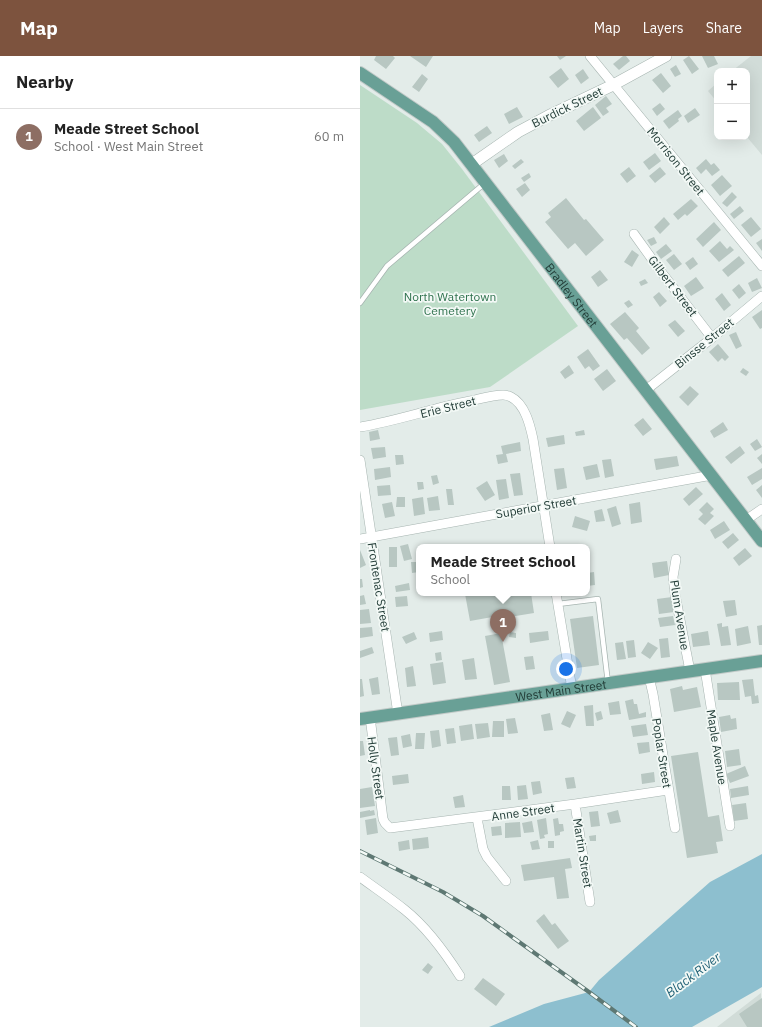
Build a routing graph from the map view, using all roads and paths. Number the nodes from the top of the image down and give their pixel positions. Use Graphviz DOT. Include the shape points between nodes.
graph roads {
  1 [pos="590,56"];
  2 [pos="666,56"];
  3 [pos="360,73"];
  4 [pos="613,85"];
  5 [pos="472,164"];
  6 [pos="487,182"];
  7 [pos="634,234"];
  8 [pos="762,266"];
  9 [pos="762,296"];
  10 [pos="360,303"];
  11 [pos="712,338"];
  12 [pos="646,390"];
  13 [pos="360,426"];
  14 [pos="360,460"];
  15 [pos="712,475"];
  16 [pos="545,505"];
  17 [pos="762,509"];
  18 [pos="746,520"];
  19 [pos="371,537"];
  20 [pos="360,539"];
  21 [pos="762,541"];
  22 [pos="550,544"];
  23 [pos="676,559"];
  24 [pos="557,596"];
  25 [pos="558,604"];
  26 [pos="762,661"];
  27 [pos="705,669"];
  28 [pos="690,671"];
  29 [pos="649,677"];
  30 [pos="608,683"];
  31 [pos="572,689"];
  32 [pos="398,714"];
  33 [pos="365,718"];
  34 [pos="668,790"];
  35 [pos="575,804"];
  36 [pos="477,818"];
  37 [pos="383,819"];
  38 [pos="730,826"];
  39 [pos="674,828"];
  40 [pos="360,876"];
  41 [pos="506,881"];
  42 [pos="590,902"];
  43 [pos="460,976"];
  1 -- 4 [label="street, Morrison Street"];
  2 -- 4 [label="street, Burdick Street"];
  3 -- 5 [label="main road, Bradley Street" via="433,122"];
  4 -- 5 [label="street, Burdick Street" via="518,132"];
  4 -- 8 [label="street, Morrison Street"];
  5 -- 6 [label="main road, Bradley Street"];
  6 -- 10 [label="lane" via="387,266"];
  6 -- 12 [label="main road, Bradley Street"];
  7 -- 11 [label="street, Gilbert Street"];
  9 -- 11 [label="street, Binsse Street"];
  11 -- 12 [label="street, Binsse Street"];
  12 -- 15 [label="main road, Bradley Street"];
  13 -- 16 [label="street, Erie Street" via="449,405 504,395 513,398 521,406 530,423"];
  14 -- 19 [label="street, Frontenac Street"];
  15 -- 16 [label="street, Superior Street"];
  15 -- 18 [label="main road, Bradley Street"];
  16 -- 19 [label="street, Superior Street"];
  16 -- 22 [label="street, Erie Street"];
  17 -- 18 [label="street"];
  18 -- 21 [label="main road, Bradley Street"];
  19 -- 20 [label="street, Superior Street"];
  19 -- 32 [label="street, Frontenac Street"];
  23 -- 28 [label="street, Plum Avenue" via="673,577 675,594"];
  24 -- 25 [label="street"];
  25 -- 30 [label="lane" via="598,599"];
  25 -- 31 [label="street"];
  26 -- 27 [label="main road, West Main Street"];
  27 -- 28 [label="main road, West Main Street"];
  27 -- 38 [label="street, Maple Avenue"];
  28 -- 29 [label="main road, West Main Street"];
  29 -- 30 [label="main road, West Main Street"];
  29 -- 34 [label="street, Poplar Street"];
  30 -- 31 [label="main road, West Main Street"];
  31 -- 32 [label="main road, West Main Street"];
  32 -- 33 [label="main road, West Main Street"];
  33 -- 37 [label="street, Holly Street"];
  34 -- 35 [label="street, Anne Street"];
  34 -- 39 [label="street, Poplar Street"];
  35 -- 36 [label="street, Anne Street"];
  35 -- 42 [label="street, Martin Street"];
  36 -- 37 [label="street, Anne Street" via="390,828"];
  36 -- 41 [label="street" via="487,857"];
  40 -- 43 [label="street" via="406,911 442,950"];
}
